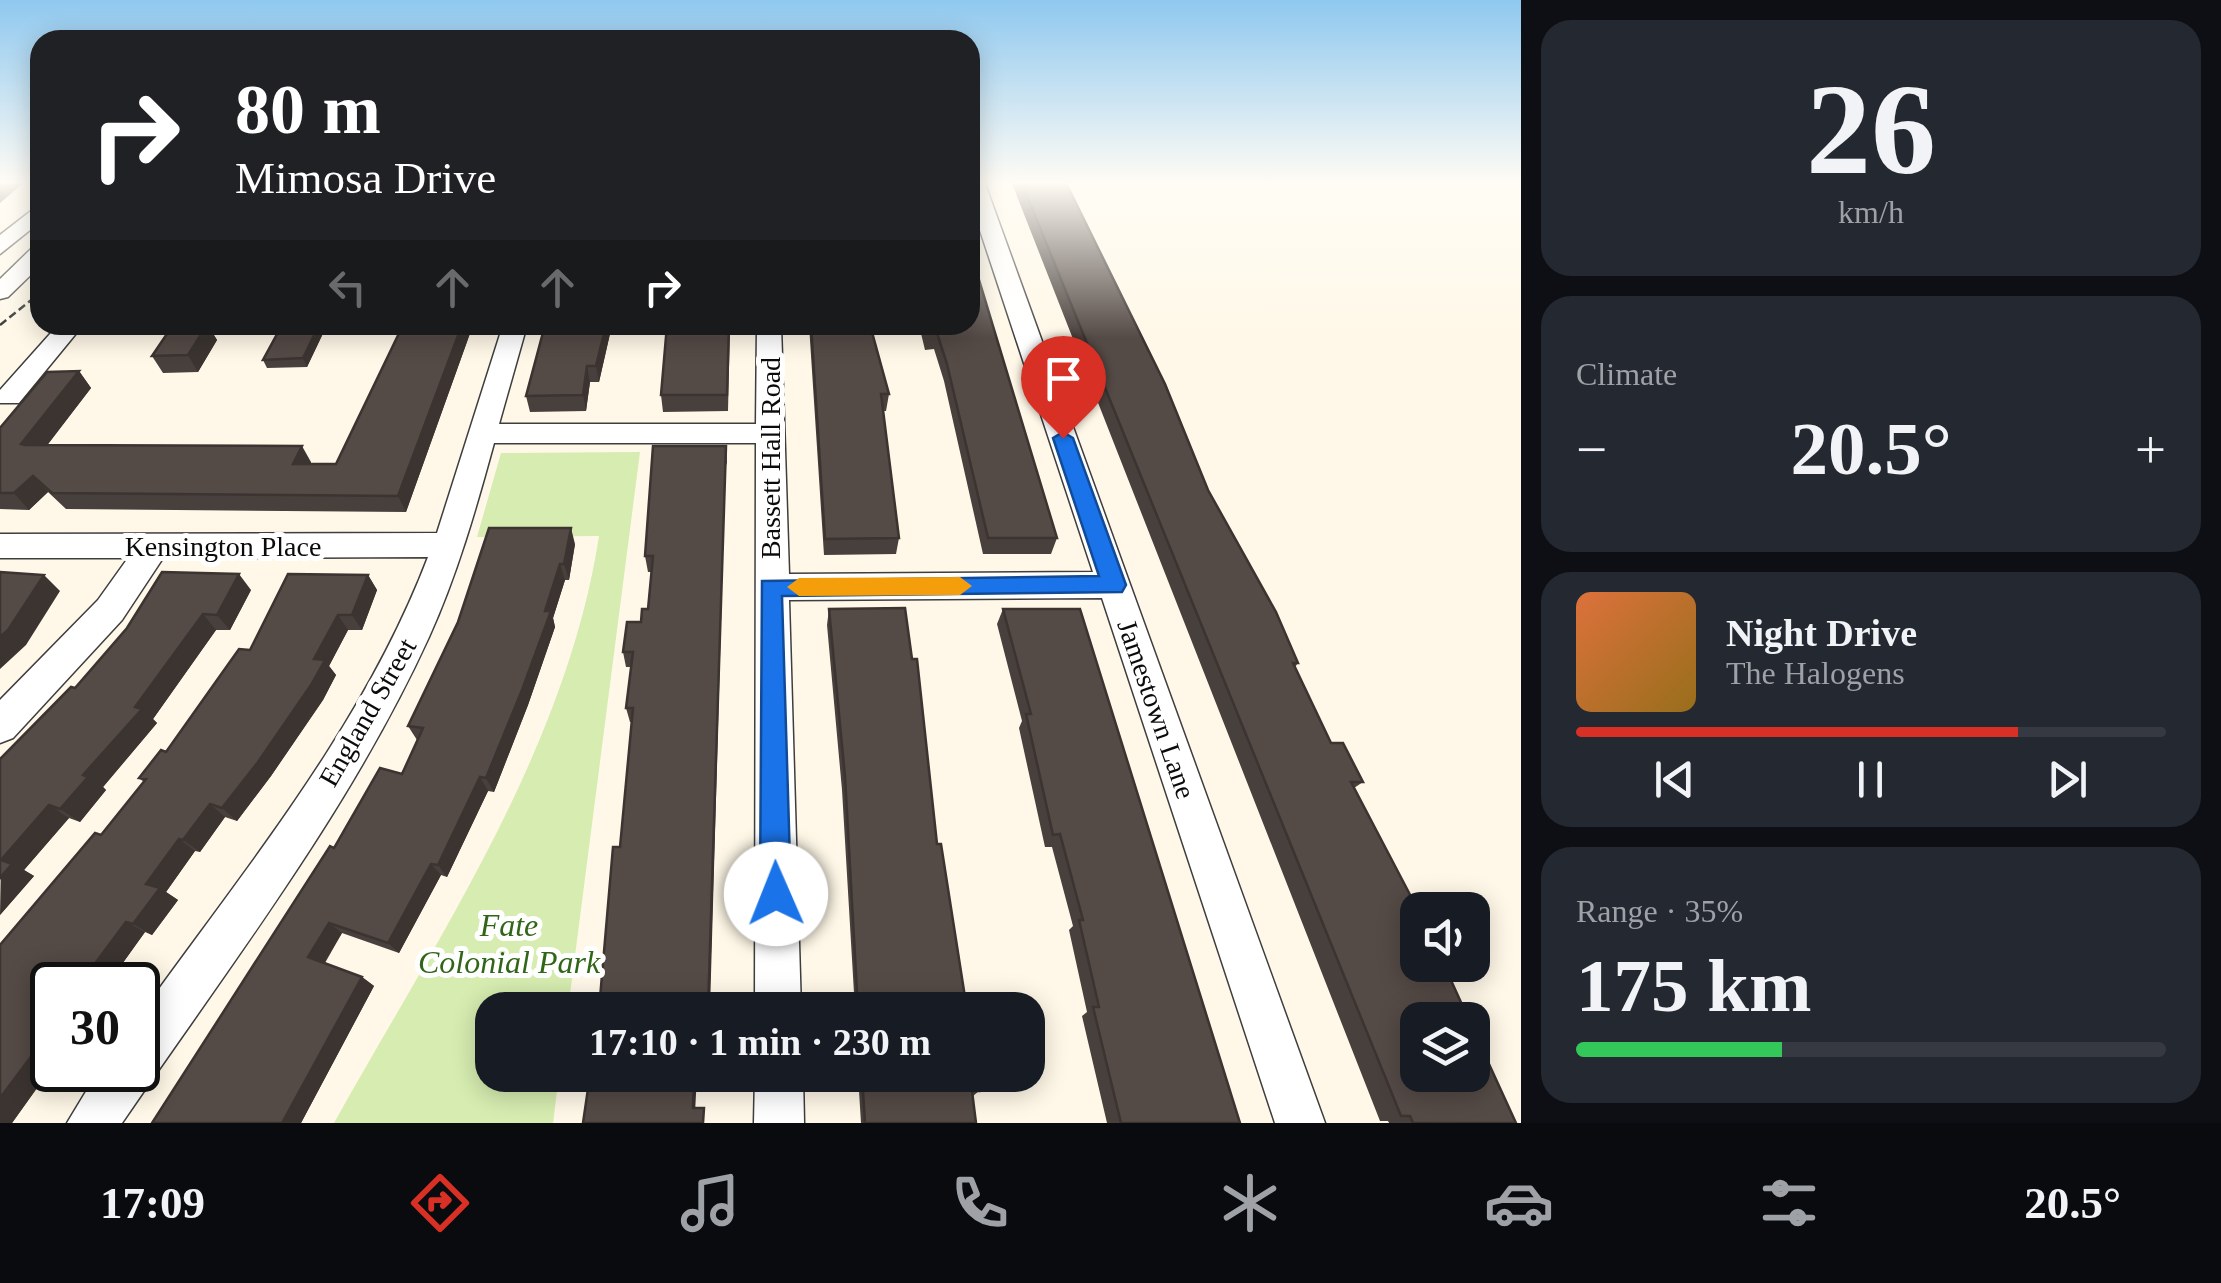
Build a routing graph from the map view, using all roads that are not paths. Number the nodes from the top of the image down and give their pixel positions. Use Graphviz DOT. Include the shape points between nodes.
graph roads {
  1 [pos="992,233"];
  2 [pos="30,263"];
  3 [pos="0,292"];
  4 [pos="62,335"];
  5 [pos="512,335"];
  6 [pos="769,335"];
  7 [pos="9,397"];
  8 [pos="770,433"];
  9 [pos="480,434"];
  10 [pos="446,545"];
  11 [pos="0,546"];
  12 [pos="153,547"];
  13 [pos="1114,585"];
  14 [pos="770,587"];
  15 [pos="0,726"];
  16 [pos="778,992"];
  17 [pos="160,1026"];
  18 [pos="114,1092"];
  19 [pos="779,1092"];
  20 [pos="92,1123"];
  21 [pos="780,1123"];
  22 [pos="1300,1123"];
  1 -- 13 [label="street, Jamestown Lane"];
  2 -- 3 [label="street"];
  4 -- 7 [label="street"];
  5 -- 9 [label="street, England Street"];
  6 -- 8 [label="street, Bassett Hall Road"];
  8 -- 9 [label="street"];
  8 -- 14 [label="street, Bassett Hall Road"];
  9 -- 10 [label="street, England Street"];
  10 -- 12 [label="street, Kensington Place"];
  10 -- 17 [label="street, England Street" via="414,632 369,718"];
  11 -- 12 [label="street, Kensington Place"];
  12 -- 15 [label="street" via="110,610"];
  13 -- 14 [label="street"];
  13 -- 22 [label="street, Jamestown Lane"];
  14 -- 16 [label="street, Bassett Hall Road"];
  18 -- 20 [label="street"];
  19 -- 21 [label="street"];
}
